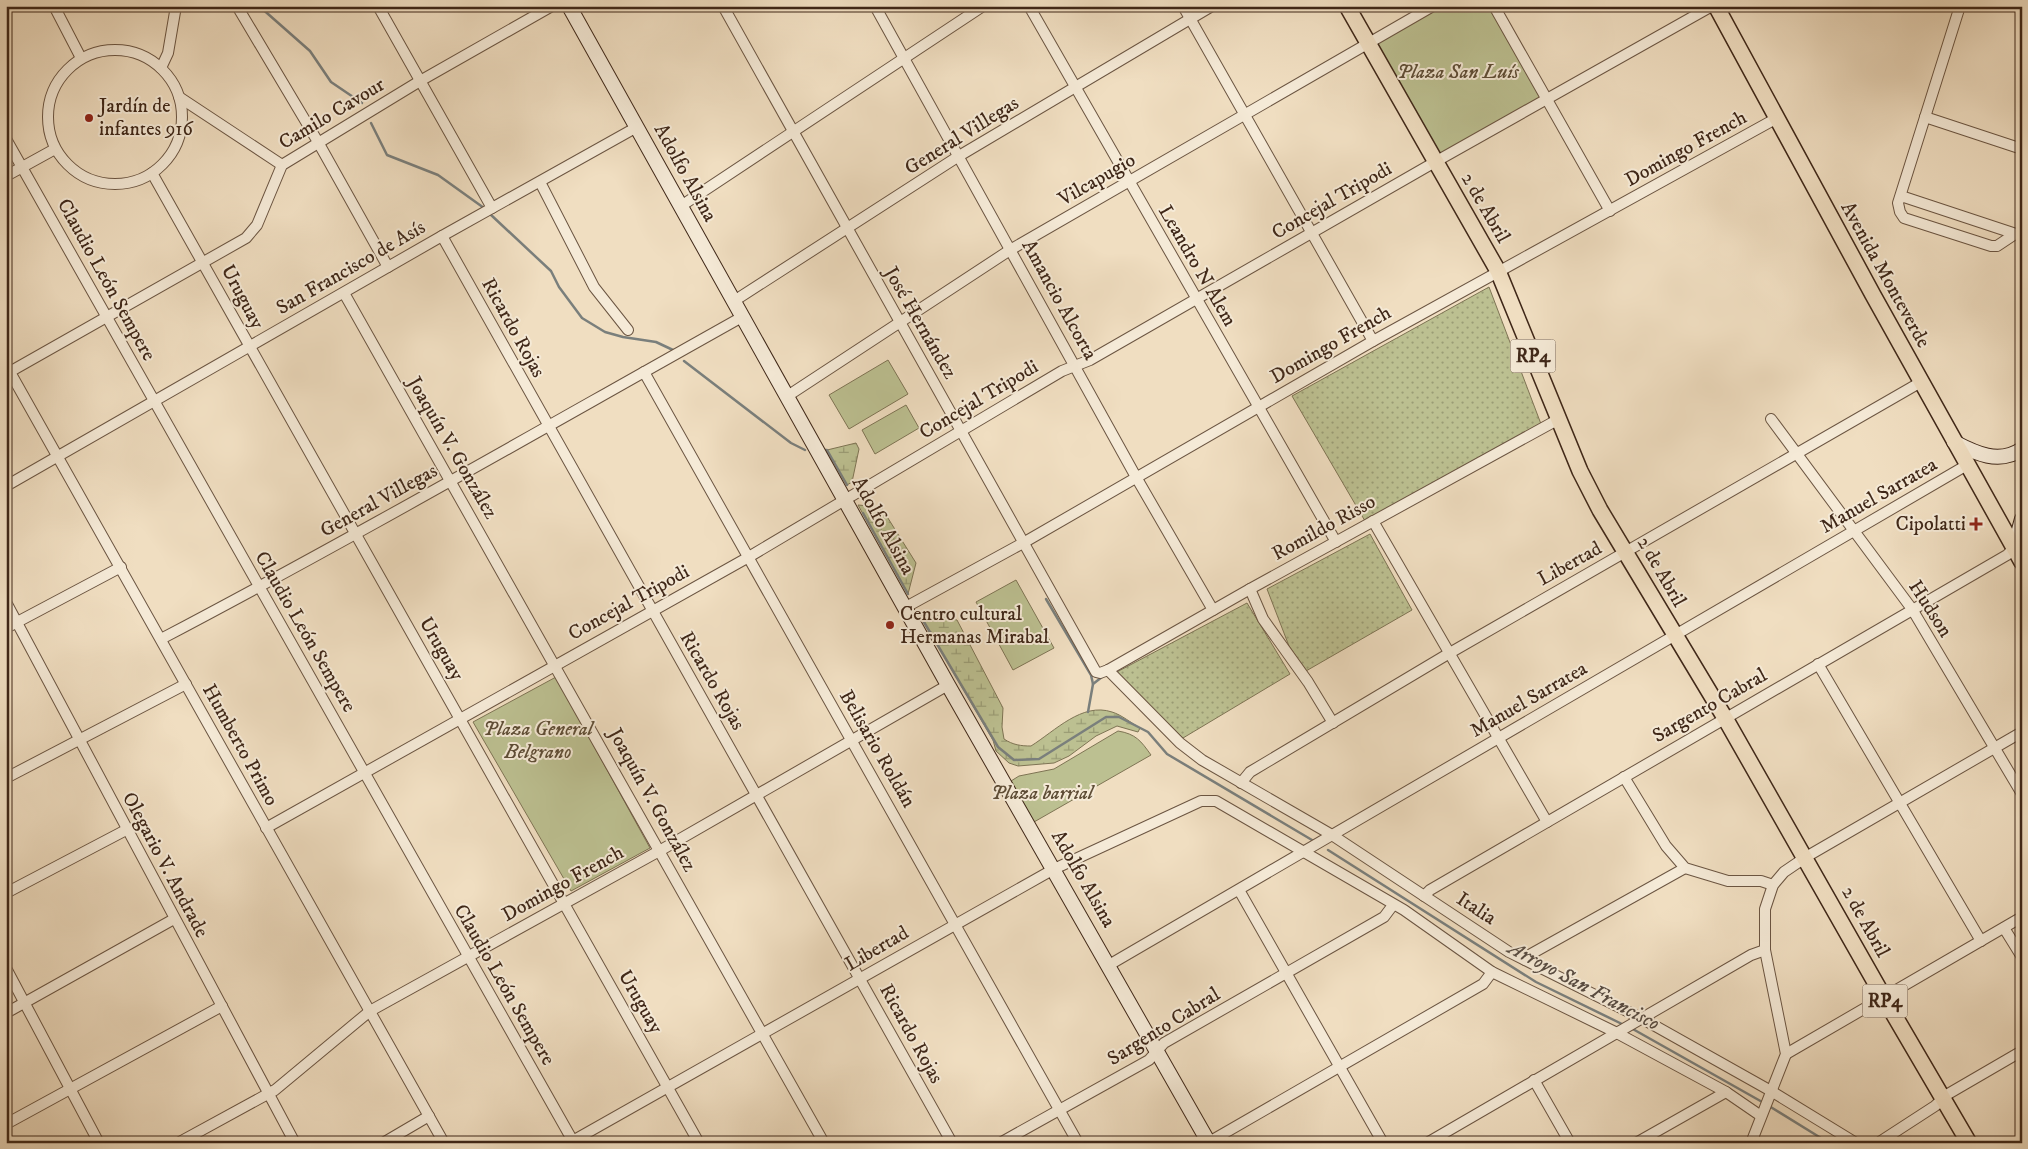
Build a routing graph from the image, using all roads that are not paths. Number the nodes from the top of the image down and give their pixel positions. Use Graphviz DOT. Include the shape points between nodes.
graph roads {
  1 [pos="54,6"];
  2 [pos="176,6"];
  3 [pos="237,6"];
  4 [pos="378,6"];
  5 [pos="552,6"];
  6 [pos="569,6"];
  7 [pos="723,6"];
  8 [pos="875,6"];
  9 [pos="982,6"];
  10 [pos="1029,6"];
  11 [pos="1183,6"];
  12 [pos="1212,6"];
  13 [pos="1347,6"];
  14 [pos="1433,6"];
  15 [pos="1494,6"];
  16 [pos="1712,6"];
  17 [pos="1716,6"];
  18 [pos="1960,6"];
  19 [pos="1190,19"];
  20 [pos="1369,43"];
  21 [pos="81,58"];
  22 [pos="904,58"];
  23 [pos="161,68"];
  24 [pos="420,81"];
  25 [pos="1075,88"];
  26 [pos="179,97"];
  27 [pos="1547,99"];
  28 [pos="1244,116"];
  29 [pos="1925,117"];
  30 [pos="1777,118"];
  31 [pos="637,127"];
  32 [pos="794,132"];
  33 [pos="6,139"];
  34 [pos="318,142"];
  35 [pos="2022,148"];
  36 [pos="55,149"];
  37 [pos="959,156"];
  38 [pos="1435,162"];
  39 [pos="282,165"];
  40 [pos="22,167"];
  41 [pos="152,172"];
  42 [pos="6,176"];
  43 [pos="1128,181"];
  44 [pos="540,182"];
  45 [pos="1899,200"];
  46 [pos="681,206"];
  47 [pos="488,210"];
  48 [pos="1610,211"];
  49 [pos="847,230"];
  50 [pos="1311,233"];
  51 [pos="2018,235"];
  52 [pos="442,236"];
  53 [pos="1010,250"];
  54 [pos="204,263"];
  55 [pos="388,268"];
  56 [pos="1498,271"];
  57 [pos="344,293"];
  58 [pos="1196,299"];
  59 [pos="734,301"];
  60 [pos="107,317"];
  61 [pos="742,317"];
  62 [pos="900,323"];
  63 [pos="628,330"];
  64 [pos="1373,341"];
  65 [pos="249,347"];
  66 [pos="1076,366"];
  67 [pos="8,370"];
  68 [pos="644,372"];
  69 [pos="1921,382"];
  70 [pos="786,397"];
  71 [pos="153,401"];
  72 [pos="1258,407"];
  73 [pos="1559,419"];
  74 [pos="1771,420"];
  75 [pos="548,425"];
  76 [pos="961,430"];
  77 [pos="1954,442"];
  78 [pos="2022,449"];
  79 [pos="1796,453"];
  80 [pos="58,457"];
  81 [pos="1967,465"];
  82 [pos="1136,477"];
  83 [pos="451,482"];
  84 [pos="6,486"];
  85 [pos="846,500"];
  86 [pos="2022,519"];
  87 [pos="1373,521"];
  88 [pos="1854,530"];
  89 [pos="355,535"];
  90 [pos="1023,542"];
  91 [pos="1336,542"];
  92 [pos="2014,548"];
  93 [pos="1627,553"];
  94 [pos="747,558"];
  95 [pos="2022,562"];
  96 [pos="120,567"];
  97 [pos="259,587"];
  98 [pos="1250,589"];
  99 [pos="6,602"];
  100 [pos="906,607"];
  101 [pos="1912,609"];
  102 [pos="652,610"];
  103 [pos="1213,610"];
  104 [pos="17,622"];
  105 [pos="6,628"];
  106 [pos="1674,635"];
  107 [pos="161,639"];
  108 [pos="1448,654"];
  109 [pos="555,664"];
  110 [pos="1818,664"];
  111 [pos="1108,670"];
  112 [pos="186,684"];
  113 [pos="948,685"];
  114 [pos="461,718"];
  115 [pos="1725,718"];
  116 [pos="1333,723"];
  117 [pos="2022,732"];
  118 [pos="79,739"];
  119 [pos="1498,739"];
  120 [pos="852,741"];
  121 [pos="1994,747"];
  122 [pos="365,772"];
  123 [pos="1624,777"];
  124 [pos="6,778"];
  125 [pos="1241,783"];
  126 [pos="756,794"];
  127 [pos="2022,794"];
  128 [pos="1209,799"];
  129 [pos="1900,802"];
  130 [pos="1547,822"];
  131 [pos="266,828"];
  132 [pos="126,830"];
  133 [pos="1330,837"];
  134 [pos="660,850"];
  135 [pos="1303,853"];
  136 [pos="1806,857"];
  137 [pos="1685,868"];
  138 [pos="1054,869"];
  139 [pos="1773,885"];
  140 [pos="1239,890"];
  141 [pos="6,892"];
  142 [pos="1424,896"];
  143 [pos="564,904"];
  144 [pos="1393,906"];
  145 [pos="2022,917"];
  146 [pos="174,919"];
  147 [pos="956,924"];
  148 [pos="2004,928"];
  149 [pos="1981,941"];
  150 [pos="1765,950"];
  151 [pos="2022,956"];
  152 [pos="468,957"];
  153 [pos="1525,960"];
  154 [pos="1109,964"];
  155 [pos="6,968"];
  156 [pos="1288,972"];
  157 [pos="1492,972"];
  158 [pos="860,979"];
  159 [pos="1883,996"];
  160 [pos="25,1003"];
  161 [pos="222,1006"];
  162 [pos="370,1011"];
  163 [pos="6,1013"];
  164 [pos="1638,1020"];
  165 [pos="1618,1031"];
  166 [pos="762,1033"];
  167 [pos="1157,1050"];
  168 [pos="2022,1051"];
  169 [pos="1786,1054"];
  170 [pos="1340,1068"];
  171 [pos="1534,1080"];
  172 [pos="669,1088"];
  173 [pos="71,1090"];
  174 [pos="1726,1092"];
  175 [pos="1770,1093"];
  176 [pos="268,1095"];
  177 [pos="1942,1099"];
  178 [pos="1059,1109"];
  179 [pos="1763,1112"];
  180 [pos="429,1116"];
  181 [pos="6,1124"];
  182 [pos="572,1142"];
  183 [pos="1209,1142"];
  184 [pos="99,1143"];
  185 [pos="178,1143"];
  186 [pos="295,1143"];
  187 [pos="383,1143"];
  188 [pos="444,1143"];
  189 [pos="699,1143"];
  190 [pos="824,1143"];
  191 [pos="952,1143"];
  192 [pos="1000,1143"];
  193 [pos="1078,1143"];
  194 [pos="1383,1143"];
  195 [pos="1427,1143"];
  196 [pos="1570,1143"];
  197 [pos="1636,1143"];
  198 [pos="1751,1143"];
  199 [pos="1856,1143"];
  200 [pos="1878,1143"];
  201 [pos="1969,1143"];
  1 -- 21 [label="street"];
  2 -- 23 [label="street" via="168,53"];
  3 -- 34 [label="street"];
  4 -- 24 [label="street"];
  5 -- 24 [label="street, Camilo Cavour"];
  6 -- 31 [label="street, Adolfo Alsina"];
  7 -- 32 [label="street, José Hernández"];
  8 -- 22 [label="street, Amancio Alcorta"];
  9 -- 22 [label="street"];
  10 -- 25 [label="street, Leandro N Alem"];
  11 -- 19 [label="street"];
  12 -- 19 [label="street, General Villegas"];
  13 -- 20 [label="main road, 2 de Abril / RP4"];
  14 -- 20 [label="street, Vilcapugio"];
  15 -- 27 [label="street"];
  16 -- 27 [label="street, Concejal Tripodi"];
  17 -- 30 [label="main road, Avenida Monteverde"];
  18 -- 29 [label="street"];
  19 -- 25 [label="street, General Villegas"];
  19 -- 28 [label="street"];
  20 -- 28 [label="street, Vilcapugio"];
  20 -- 38 [label="main road, 2 de Abril / RP4"];
  21 -- 23 [label="street" via="98,51 116,49 134,52"];
  21 -- 36 [label="street" via="65,72 53,90 48,110"];
  22 -- 32 [label="street"];
  22 -- 37 [label="street, Amancio Alcorta"];
  23 -- 26 [label="street"];
  24 -- 34 [label="street, Camilo Cavour"];
  24 -- 47 [label="street"];
  25 -- 37 [label="street, General Villegas"];
  25 -- 43 [label="street, Leandro N Alem"];
  26 -- 39 [label="street"];
  26 -- 41 [label="street" via="182,116 179,138 168,157"];
  27 -- 38 [label="street, Concejal Tripodi"];
  27 -- 48 [label="street"];
  28 -- 43 [label="street, Vilcapugio"];
  28 -- 50 [label="street"];
  29 -- 35 [label="street"];
  29 -- 45 [label="street"];
  30 -- 48 [label="street, Domingo French"];
  30 -- 69 [label="main road, Avenida Monteverde"];
  31 -- 44 [label="street, San Francisco de Asís"];
  31 -- 46 [label="street, Adolfo Alsina"];
  32 -- 46 [label="street"];
  32 -- 49 [label="street, José Hernández"];
  33 -- 40 [label="street, Claudio León Sempere"];
  34 -- 39 [label="street, Camilo Cavour"];
  34 -- 55 [label="street"];
  36 -- 40 [label="street"];
  36 -- 41 [label="street" via="72,168 90,179 111,184 133,182"];
  37 -- 49 [label="street, General Villegas"];
  37 -- 53 [label="street, Amancio Alcorta"];
  38 -- 50 [label="street, Concejal Tripodi"];
  38 -- 56 [label="main road, 2 de Abril / RP4"];
  39 -- 54 [label="street, Camilo Cavour" via="252,232"];
  40 -- 42 [label="street"];
  40 -- 60 [label="street, Claudio León Sempere"];
  41 -- 54 [label="street, Uruguay"];
  43 -- 53 [label="street, Vilcapugio"];
  43 -- 58 [label="street, Leandro N Alem"];
  44 -- 47 [label="street, San Francisco de Asís"];
  44 -- 63 [label="street" via="594,287"];
  45 -- 51 [label="street"];
  45 -- 51 [label="street" via="1904,218 1991,246"];
  46 -- 59 [label="street, Adolfo Alsina"];
  47 -- 52 [label="street, San Francisco de Asís"];
  48 -- 56 [label="street, Domingo French"];
  49 -- 59 [label="street, General Villegas"];
  49 -- 62 [label="street, José Hernández"];
  50 -- 58 [label="street, Concejal Tripodi"];
  50 -- 64 [label="street"];
  52 -- 55 [label="street, San Francisco de Asís"];
  52 -- 75 [label="street, Ricardo Rojas"];
  53 -- 62 [label="street, Vilcapugio"];
  53 -- 66 [label="street, Amancio Alcorta"];
  54 -- 60 [label="street, Camilo Cavour"];
  54 -- 65 [label="street, Uruguay"];
  55 -- 57 [label="street, San Francisco de Asís"];
  56 -- 64 [label="street, Domingo French"];
  56 -- 73 [label="main road, 2 de Abril / RP4"];
  57 -- 65 [label="street, San Francisco de Asís"];
  57 -- 83 [label="street, Joaquín V. González"];
  58 -- 66 [label="street, Concejal Tripodi"];
  58 -- 72 [label="street, Leandro N Alem"];
  59 -- 61 [label="street, Adolfo Alsina"];
  60 -- 67 [label="street, Camilo Cavour"];
  60 -- 71 [label="street, Claudio León Sempere"];
  61 -- 68 [label="street, General Villegas"];
  61 -- 70 [label="street, Adolfo Alsina"];
  62 -- 70 [label="street, Vilcapugio"];
  62 -- 76 [label="street, José Hernández"];
  64 -- 72 [label="street, Domingo French"];
  65 -- 71 [label="street, San Francisco de Asís"];
  65 -- 89 [label="street, Uruguay"];
  66 -- 76 [label="street, Concejal Tripodi"];
  66 -- 82 [label="street, Amancio Alcorta"];
  67 -- 80 [label="street, Humberto Primo"];
  68 -- 75 [label="street, General Villegas"];
  68 -- 94 [label="street, Belisario Roldán"];
  69 -- 77 [label="main road, Avenida Monteverde"];
  69 -- 79 [label="street, Libertad"];
  70 -- 85 [label="street, Adolfo Alsina"];
  71 -- 80 [label="street, San Francisco de Asís"];
  71 -- 97 [label="street, Claudio León Sempere"];
  72 -- 82 [label="street, Domingo French"];
  72 -- 91 [label="street, Leandro N Alem"];
  73 -- 87 [label="street, Romildo Risso"];
  73 -- 93 [label="main road, 2 de Abril / RP4" via="1600,510"];
  74 -- 79 [label="street, Hudson"];
  75 -- 83 [label="street, General Villegas"];
  75 -- 102 [label="street, Ricardo Rojas"];
  76 -- 85 [label="street, Concejal Tripodi"];
  76 -- 90 [label="street, José Hernández"];
  77 -- 78 [label="street" via="1994,457 2007,456"];
  77 -- 81 [label="main road, Avenida Monteverde"];
  79 -- 88 [label="street, Hudson"];
  79 -- 93 [label="street, Libertad"];
  80 -- 84 [label="street, San Francisco de Asís"];
  80 -- 96 [label="street, Humberto Primo"];
  81 -- 88 [label="street, Manuel Sarratea"];
  81 -- 92 [label="main road, Avenida Monteverde"];
  82 -- 90 [label="street, Domingo French"];
  82 -- 103 [label="street, Amancio Alcorta"];
  83 -- 89 [label="street, General Villegas"];
  83 -- 109 [label="street, Joaquín V. González"];
  85 -- 94 [label="street, Concejal Tripodi"];
  85 -- 100 [label="street, Adolfo Alsina"];
  86 -- 92 [label="street"];
  87 -- 91 [label="street, Romildo Risso"];
  87 -- 108 [label="street"];
  88 -- 101 [label="street, Hudson"];
  88 -- 106 [label="street, Manuel Sarratea"];
  89 -- 97 [label="street, General Villegas"];
  89 -- 114 [label="street, Uruguay"];
  90 -- 100 [label="street, Domingo French"];
  90 -- 111 [label="street, José Hernández" via="1092,667 1100,673"];
  91 -- 98 [label="street, Romildo Risso"];
  92 -- 95 [label="main road, Avenida Monteverde"];
  92 -- 101 [label="street, Sargento Cabral"];
  93 -- 106 [label="main road, 2 de Abril / RP4"];
  93 -- 108 [label="street, Libertad"];
  94 -- 102 [label="street, Concejal Tripodi"];
  94 -- 120 [label="street, Belisario Roldán"];
  96 -- 104 [label="street"];
  96 -- 107 [label="street, Humberto Primo"];
  97 -- 107 [label="street, General Villegas"];
  97 -- 122 [label="street, Claudio León Sempere"];
  98 -- 103 [label="street, Romildo Risso"];
  98 -- 116 [label="street" via="1263,619"];
  99 -- 104 [label="street, Olegario V. Andrade"];
  100 -- 113 [label="street, Adolfo Alsina"];
  101 -- 110 [label="street, Sargento Cabral"];
  101 -- 121 [label="street, Hudson"];
  102 -- 109 [label="street, Concejal Tripodi"];
  102 -- 126 [label="street, Ricardo Rojas"];
  103 -- 111 [label="street, Romildo Risso"];
  104 -- 105 [label="street"];
  104 -- 118 [label="street, Olegario V. Andrade"];
  106 -- 115 [label="main road, 2 de Abril / RP4"];
  106 -- 119 [label="street, Manuel Sarratea"];
  107 -- 112 [label="street, Humberto Primo"];
  108 -- 116 [label="street, Libertad"];
  108 -- 119 [label="street"];
  109 -- 114 [label="street, Concejal Tripodi"];
  109 -- 134 [label="street, Joaquín V. González"];
  110 -- 115 [label="street, Sargento Cabral"];
  110 -- 129 [label="street"];
  111 -- 125 [label="street, Italia" via="1190,753"];
  112 -- 118 [label="street"];
  112 -- 131 [label="street, Humberto Primo"];
  113 -- 120 [label="street, Domingo French"];
  113 -- 138 [label="street, Adolfo Alsina"];
  114 -- 122 [label="street, Concejal Tripodi"];
  114 -- 143 [label="street, Uruguay"];
  115 -- 123 [label="street, Sargento Cabral"];
  115 -- 136 [label="main road, 2 de Abril / RP4"];
  116 -- 125 [label="street, Libertad" via="1250,772"];
  117 -- 121 [label="street"];
  118 -- 124 [label="street"];
  118 -- 132 [label="street, Olegario V. Andrade"];
  119 -- 130 [label="street"];
  119 -- 133 [label="street, Manuel Sarratea"];
  120 -- 126 [label="street, Domingo French"];
  120 -- 147 [label="street, Belisario Roldán"];
  121 -- 127 [label="street, Hudson"];
  121 -- 129 [label="street"];
  122 -- 131 [label="street, Concejal Tripodi"];
  122 -- 152 [label="street, Claudio León Sempere"];
  123 -- 130 [label="street, Sargento Cabral"];
  123 -- 137 [label="street" via="1666,846"];
  125 -- 133 [label="street, Italia"];
  126 -- 134 [label="street, Domingo French"];
  126 -- 158 [label="street, Ricardo Rojas"];
  128 -- 135 [label="street, Italia"];
  128 -- 138 [label="street, Libertad"];
  129 -- 136 [label="street"];
  129 -- 149 [label="street"];
  130 -- 142 [label="street, Sargento Cabral"];
  131 -- 162 [label="street, Humberto Primo"];
  132 -- 141 [label="street"];
  132 -- 146 [label="street, Olegario V. Andrade"];
  133 -- 135 [label="street, Manuel Sarratea"];
  133 -- 142 [label="street, Italia"];
  134 -- 143 [label="street, Domingo French"];
  134 -- 166 [label="street, Joaquín V. González"];
  135 -- 140 [label="street, Manuel Sarratea"];
  135 -- 144 [label="street, Italia"];
  136 -- 139 [label="street" via="1784,872"];
  136 -- 159 [label="main road, 2 de Abril / RP4"];
  137 -- 139 [label="street" via="1728,881 1761,881"];
  137 -- 153 [label="street"];
  138 -- 147 [label="street, Libertad"];
  138 -- 154 [label="street, Adolfo Alsina"];
  139 -- 150 [label="street" via="1765,909"];
  140 -- 154 [label="street, Manuel Sarratea"];
  140 -- 156 [label="street"];
  142 -- 153 [label="street, Italia"];
  143 -- 152 [label="street, Domingo French"];
  143 -- 172 [label="street, Uruguay"];
  144 -- 156 [label="street, Sargento Cabral" via="1384,917"];
  144 -- 157 [label="street, Italia" via="1404,910"];
  145 -- 148 [label="street"];
  146 -- 160 [label="street"];
  146 -- 161 [label="street, Olegario V. Andrade"];
  147 -- 158 [label="street, Libertad"];
  147 -- 178 [label="street, Belisario Roldán"];
  148 -- 149 [label="street"];
  148 -- 151 [label="street"];
  149 -- 159 [label="street"];
  150 -- 164 [label="street"];
  150 -- 169 [label="street"];
  152 -- 162 [label="street, Domingo French"];
  152 -- 182 [label="street, Claudio León Sempere"];
  153 -- 164 [label="street, Italia"];
  154 -- 167 [label="street, Adolfo Alsina"];
  155 -- 160 [label="street"];
  156 -- 167 [label="street, Sargento Cabral"];
  156 -- 170 [label="street"];
  157 -- 165 [label="street, Italia"];
  157 -- 170 [label="street" via="1482,984"];
  158 -- 166 [label="street, Libertad"];
  158 -- 191 [label="street, Ricardo Rojas"];
  159 -- 169 [label="street"];
  159 -- 177 [label="main road, 2 de Abril / RP4"];
  160 -- 163 [label="street"];
  160 -- 173 [label="street"];
  161 -- 173 [label="street"];
  161 -- 176 [label="street, Olegario V. Andrade"];
  162 -- 176 [label="street, Domingo French"];
  162 -- 180 [label="street, Humberto Primo"];
  164 -- 165 [label="street"];
  164 -- 175 [label="street, Italia"];
  165 -- 171 [label="street"];
  165 -- 174 [label="street, Italia"];
  166 -- 172 [label="street, Libertad"];
  166 -- 190 [label="street, Joaquín V. González"];
  167 -- 178 [label="street, Sargento Cabral" via="1148,1060"];
  167 -- 183 [label="street, Adolfo Alsina"];
  168 -- 177 [label="street"];
  169 -- 175 [label="street"];
  170 -- 183 [label="street"];
  170 -- 194 [label="street"];
  171 -- 195 [label="street"];
  171 -- 196 [label="street"];
  172 -- 182 [label="street, Libertad"];
  172 -- 189 [label="street, Uruguay"];
  173 -- 181 [label="street"];
  173 -- 184 [label="street"];
  174 -- 179 [label="street, Italia"];
  174 -- 197 [label="street"];
  175 -- 179 [label="street"];
  175 -- 199 [label="street, Italia"];
  176 -- 185 [label="street, Domingo French"];
  176 -- 186 [label="street, Olegario V. Andrade"];
  177 -- 200 [label="street"];
  177 -- 201 [label="main road, 2 de Abril / RP4"];
  178 -- 192 [label="street, Sargento Cabral"];
  178 -- 193 [label="street, Belisario Roldán"];
  179 -- 198 [label="street"];
  180 -- 187 [label="street"];
  180 -- 188 [label="street, Humberto Primo"];
}
